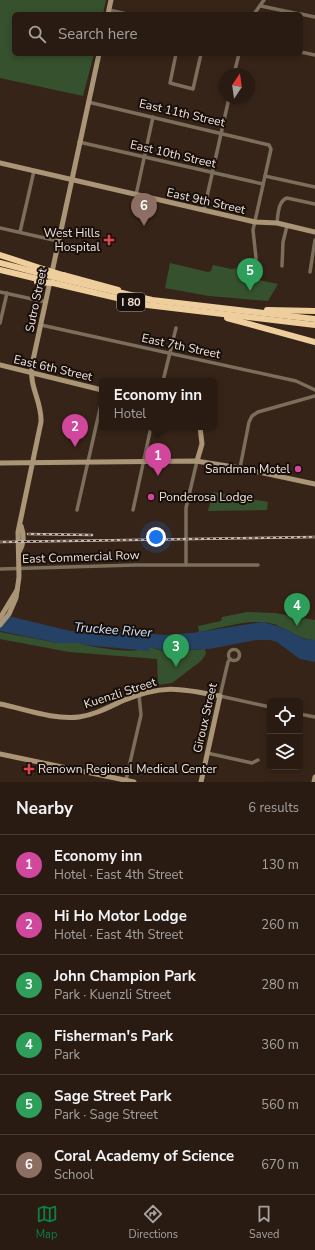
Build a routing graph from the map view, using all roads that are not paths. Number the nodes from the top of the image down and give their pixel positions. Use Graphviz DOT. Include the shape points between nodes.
graph roads {
  1 [pos="111,0"];
  2 [pos="264,0"];
  3 [pos="261,6"];
  4 [pos="108,12"];
  5 [pos="256,12"];
  6 [pos="290,12"];
  7 [pos="303,15"];
  8 [pos="315,17"];
  9 [pos="303,52"];
  10 [pos="315,55"];
  11 [pos="98,56"];
  12 [pos="176,56"];
  13 [pos="201,56"];
  14 [pos="238,56"];
  15 [pos="236,68"];
  16 [pos="88,102"];
  17 [pos="228,104"];
  18 [pos="154,117"];
  19 [pos="222,133"];
  20 [pos="79,142"];
  21 [pos="144,157"];
  22 [pos="0,162"];
  23 [pos="34,170"];
  24 [pos="212,173"];
  25 [pos="265,176"];
  26 [pos="70,180"];
  27 [pos="263,184"];
  28 [pos="315,187"];
  29 [pos="136,195"];
  30 [pos="315,204"];
  31 [pos="204,210"];
  32 [pos="255,222"];
  33 [pos="277,223"];
  34 [pos="287,226"];
  35 [pos="0,228"];
  36 [pos="20,232"];
  37 [pos="315,232"];
  38 [pos="315,240"];
  39 [pos="58,241"];
  40 [pos="0,255"];
  41 [pos="0,263"];
  42 [pos="282,266"];
  43 [pos="0,270"];
  44 [pos="310,272"];
  45 [pos="0,274"];
  46 [pos="39,276"];
  47 [pos="252,278"];
  48 [pos="62,280"];
  49 [pos="0,292"];
  50 [pos="7,293"];
  51 [pos="46,302"];
  52 [pos="251,311"];
  53 [pos="315,311"];
  54 [pos="202,312"];
  55 [pos="315,319"];
  56 [pos="0,323"];
  57 [pos="41,325"];
  58 [pos="315,325"];
  59 [pos="176,328"];
  60 [pos="315,342"];
  61 [pos="170,354"];
  62 [pos="0,365"];
  63 [pos="31,372"];
  64 [pos="164,378"];
  65 [pos="99,389"];
  66 [pos="315,390"];
  67 [pos="315,396"];
  68 [pos="99,414"];
  69 [pos="151,430"];
  70 [pos="200,430"];
  71 [pos="89,461"];
  72 [pos="144,461"];
  73 [pos="197,461"];
  74 [pos="0,463"];
  75 [pos="32,463"];
  76 [pos="240,468"];
  77 [pos="315,484"];
  78 [pos="77,510"];
  79 [pos="133,510"];
  80 [pos="186,565"];
  81 [pos="258,565"];
  82 [pos="19,568"];
  83 [pos="0,569"];
  84 [pos="17,589"];
  85 [pos="0,618"];
  86 [pos="0,625"];
  87 [pos="230,659"];
  88 [pos="139,695"];
  89 [pos="220,696"];
  90 [pos="0,704"];
  91 [pos="267,706"];
  92 [pos="303,715"];
  93 [pos="315,717"];
  94 [pos="207,753"];
  95 [pos="0,754"];
  96 [pos="258,760"];
  97 [pos="315,777"];
  98 [pos="126,780"];
  99 [pos="134,782"];
  100 [pos="201,782"];
  101 [pos="314,782"];
  1 -- 4 [label="street"];
  2 -- 3 [label="street"];
  3 -- 5 [label="street"];
  3 -- 6 [label="street"];
  7 -- 8 [label="street"];
  9 -- 10 [label="street"];
  11 -- 16 [label="street, Sutro Street"];
  12 -- 13 [label="street" via="170,84 193,89"];
  14 -- 15 [label="street"];
  16 -- 18 [label="street, East 11th Street"];
  16 -- 20 [label="street, Sutro Street"];
  17 -- 19 [label="street"];
  18 -- 19 [label="street, East 11th Street"];
  18 -- 21 [label="street"];
  19 -- 24 [label="street"];
  19 -- 25 [label="street, East 11th Street" via="268,143 271,146"];
  20 -- 21 [label="street, East 10th Street"];
  20 -- 26 [label="street, Sutro Street"];
  21 -- 24 [label="street, East 10th Street"];
  21 -- 29 [label="street"];
  22 -- 23 [label="street, East 9th Street"];
  23 -- 26 [label="street, East 9th Street"];
  23 -- 36 [label="street"];
  24 -- 27 [label="street, East 10th Street"];
  24 -- 31 [label="street"];
  25 -- 27 [label="street"];
  25 -- 28 [label="street"];
  26 -- 29 [label="street, East 9th Street"];
  26 -- 39 [label="street, Sutro Street"];
  27 -- 32 [label="street"];
  29 -- 31 [label="street, East 9th Street"];
  30 -- 33 [label="street" via="284,199 281,202"];
  31 -- 32 [label="street, East 9th Street"];
  32 -- 33 [label="street, East 9th Street"];
  32 -- 47 [label="street" via="253,236 256,258"];
  33 -- 34 [label="street, East 9th Street"];
  34 -- 37 [label="street, East 9th Street"];
  34 -- 42 [label="street"];
  35 -- 36 [label="street"];
  36 -- 39 [label="street"];
  38 -- 44 [label="street"];
  39 -- 51 [label="street, Sutro Street"];
  40 -- 46 [label="highway"];
  41 -- 46 [label="highway, I 80"];
  43 -- 46 [label="highway, I 80"];
  45 -- 46 [label="highway"];
  46 -- 48 [label="highway, I 80, bridge"];
  46 -- 48 [label="highway, I 80, bridge" via="53,283"];
  48 -- 52 [label="highway, I 80" via="134,296"];
  48 -- 54 [label="highway, I 80" via="136,303"];
  49 -- 50 [label="street"];
  50 -- 51 [label="street"];
  50 -- 56 [label="street"];
  51 -- 57 [label="street, Sutro Street"];
  52 -- 53 [label="highway"];
  52 -- 55 [label="highway, I 80"];
  54 -- 58 [label="highway, I 80"];
  54 -- 60 [label="highway"];
  57 -- 61 [label="street, East 7th Street"];
  57 -- 63 [label="street, Sutro Street"];
  59 -- 61 [label="street"];
  61 -- 64 [label="street"];
  61 -- 66 [label="street, East 7th Street" via="300,382"];
  62 -- 63 [label="street, East 6th Street"];
  63 -- 65 [label="street, East 6th Street"];
  63 -- 75 [label="street, Sutro Street" via="41,418"];
  67 -- 76 [label="street" via="252,416"];
  68 -- 71 [label="street"];
  69 -- 72 [label="street"];
  70 -- 73 [label="street" via="202,444"];
  71 -- 72 [label="street"];
  71 -- 75 [label="street"];
  71 -- 78 [label="street"];
  72 -- 73 [label="street"];
  72 -- 79 [label="street"];
  73 -- 76 [label="street"];
  73 -- 80 [label="street" via="186,508"];
  74 -- 75 [label="street"];
  75 -- 82 [label="street, Sutro Street" via="23,506 23,544 19,552"];
  76 -- 77 [label="street"];
  80 -- 81 [label="street, East Commercial Row"];
  80 -- 82 [label="street, East Commercial Row"];
  82 -- 83 [label="street, East Commercial Row"];
  82 -- 84 [label="street, Sutro Street"];
  84 -- 85 [label="street, Sutro Street"];
  84 -- 86 [label="street, Sutro Street" via="12,609"];
  87 -- 89 [label="street, Giroux Street"];
  88 -- 89 [label="street, Kuenzli Street" via="176,688"];
  88 -- 90 [label="street, Kuenzli Street" via="97,713 79,717 55,716"];
  88 -- 98 [label="street" via="141,715"];
  89 -- 91 [label="street, Kuenzli Street"];
  89 -- 94 [label="street, Giroux Street"];
  92 -- 93 [label="street"];
  94 -- 96 [label="street" via="252,763"];
  94 -- 100 [label="street, Giroux Street"];
  95 -- 98 [label="street"];
  97 -- 101 [label="street"];
  98 -- 99 [label="street"];
}
